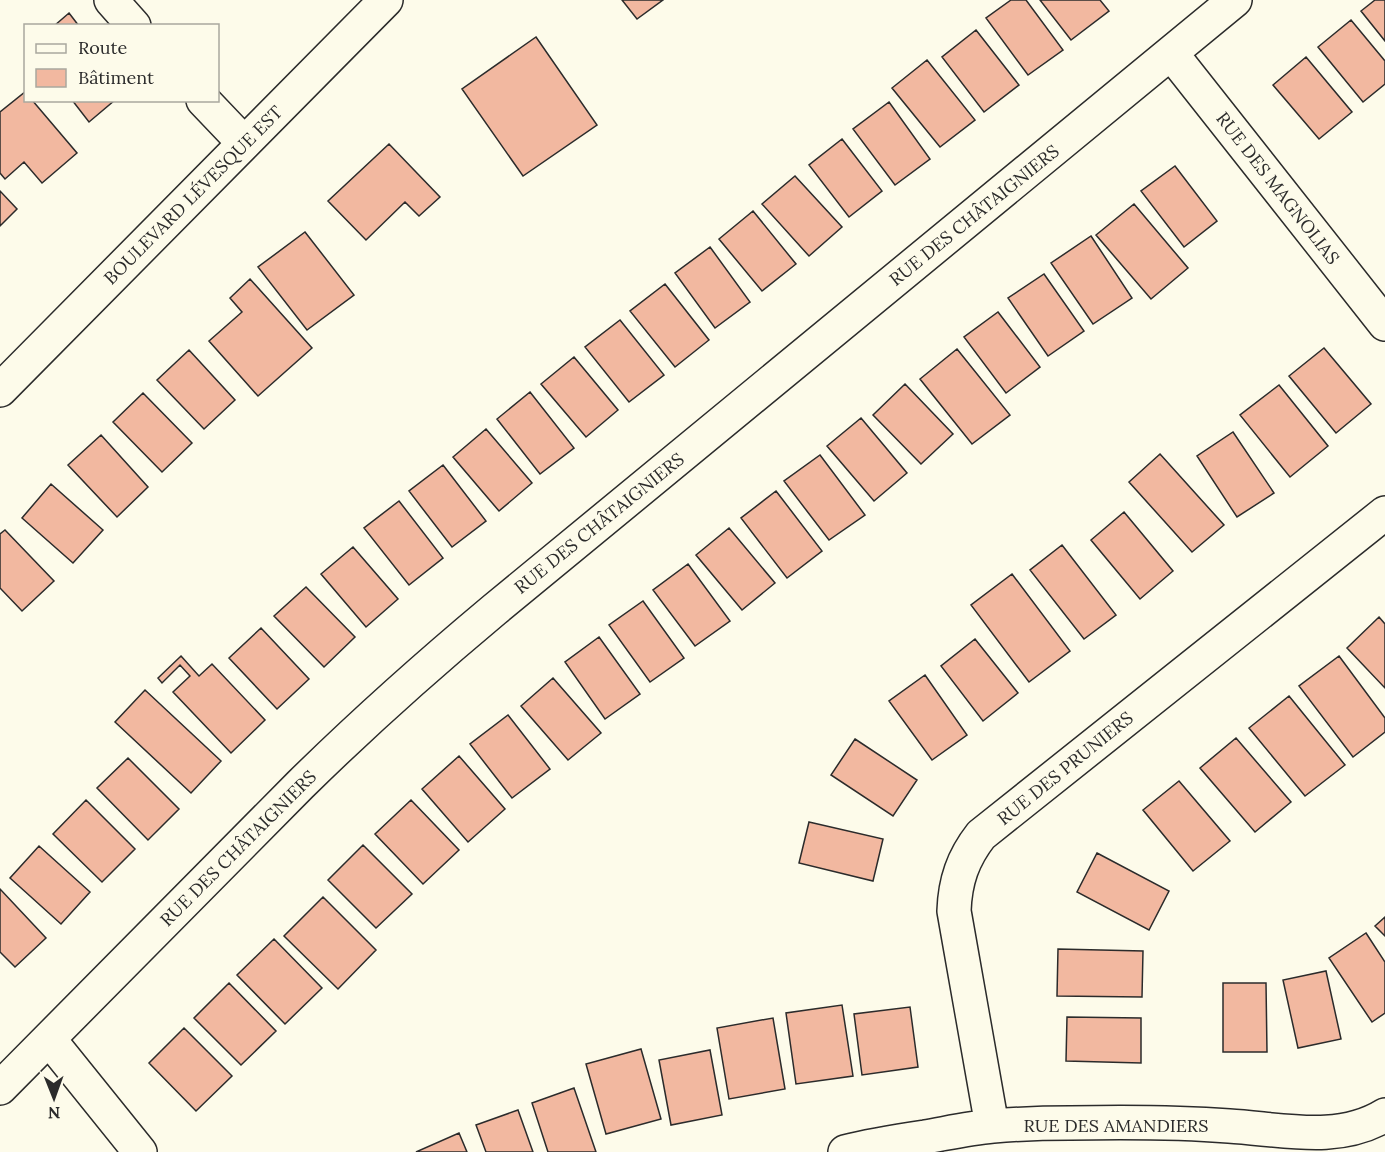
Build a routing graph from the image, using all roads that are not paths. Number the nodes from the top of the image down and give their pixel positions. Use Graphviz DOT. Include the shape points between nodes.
graph roads {
  1 [pos="111,0"];
  2 [pos="386,0"];
  3 [pos="1235,0"];
  4 [pos="132,24"];
  5 [pos="1171,53"];
  6 [pos="205,102"];
  7 [pos="244,144"];
  8 [pos="1385,324"];
  9 [pos="0,390"];
  10 [pos="1385,513"];
  11 [pos="49,1039"];
  12 [pos="0,1088"];
  13 [pos="1385,1115"];
  14 [pos="992,1126"];
  15 [pos="140,1152"];
  16 [pos="845,1152"];
  1 -- 4 [label="street"];
  2 -- 7 [label="street, BOULEVARD LÉVESQUE EST"];
  3 -- 5 [label="street, RUE DES CHÂTAIGNIERS"];
  5 -- 8 [label="street, RUE DES MAGNOLIAS"];
  5 -- 11 [label="street, RUE DES CHÂTAIGNIERS" via="419,673 300,785"];
  6 -- 7 [label="street"];
  7 -- 9 [label="street, BOULEVARD LÉVESQUE EST"];
  10 -- 14 [label="street, RUE DES PRUNIERS" via="981,835 971,848 958,878 954,911"];
  11 -- 12 [label="street, RUE DES CHÂTAIGNIERS"];
  11 -- 15 [label="street"];
  13 -- 14 [label="street, RUE DES AMANDIERS" via="1359,1127 1324,1133 1149,1123"];
  14 -- 16 [label="street, RUE DES AMANDIERS"];
}
